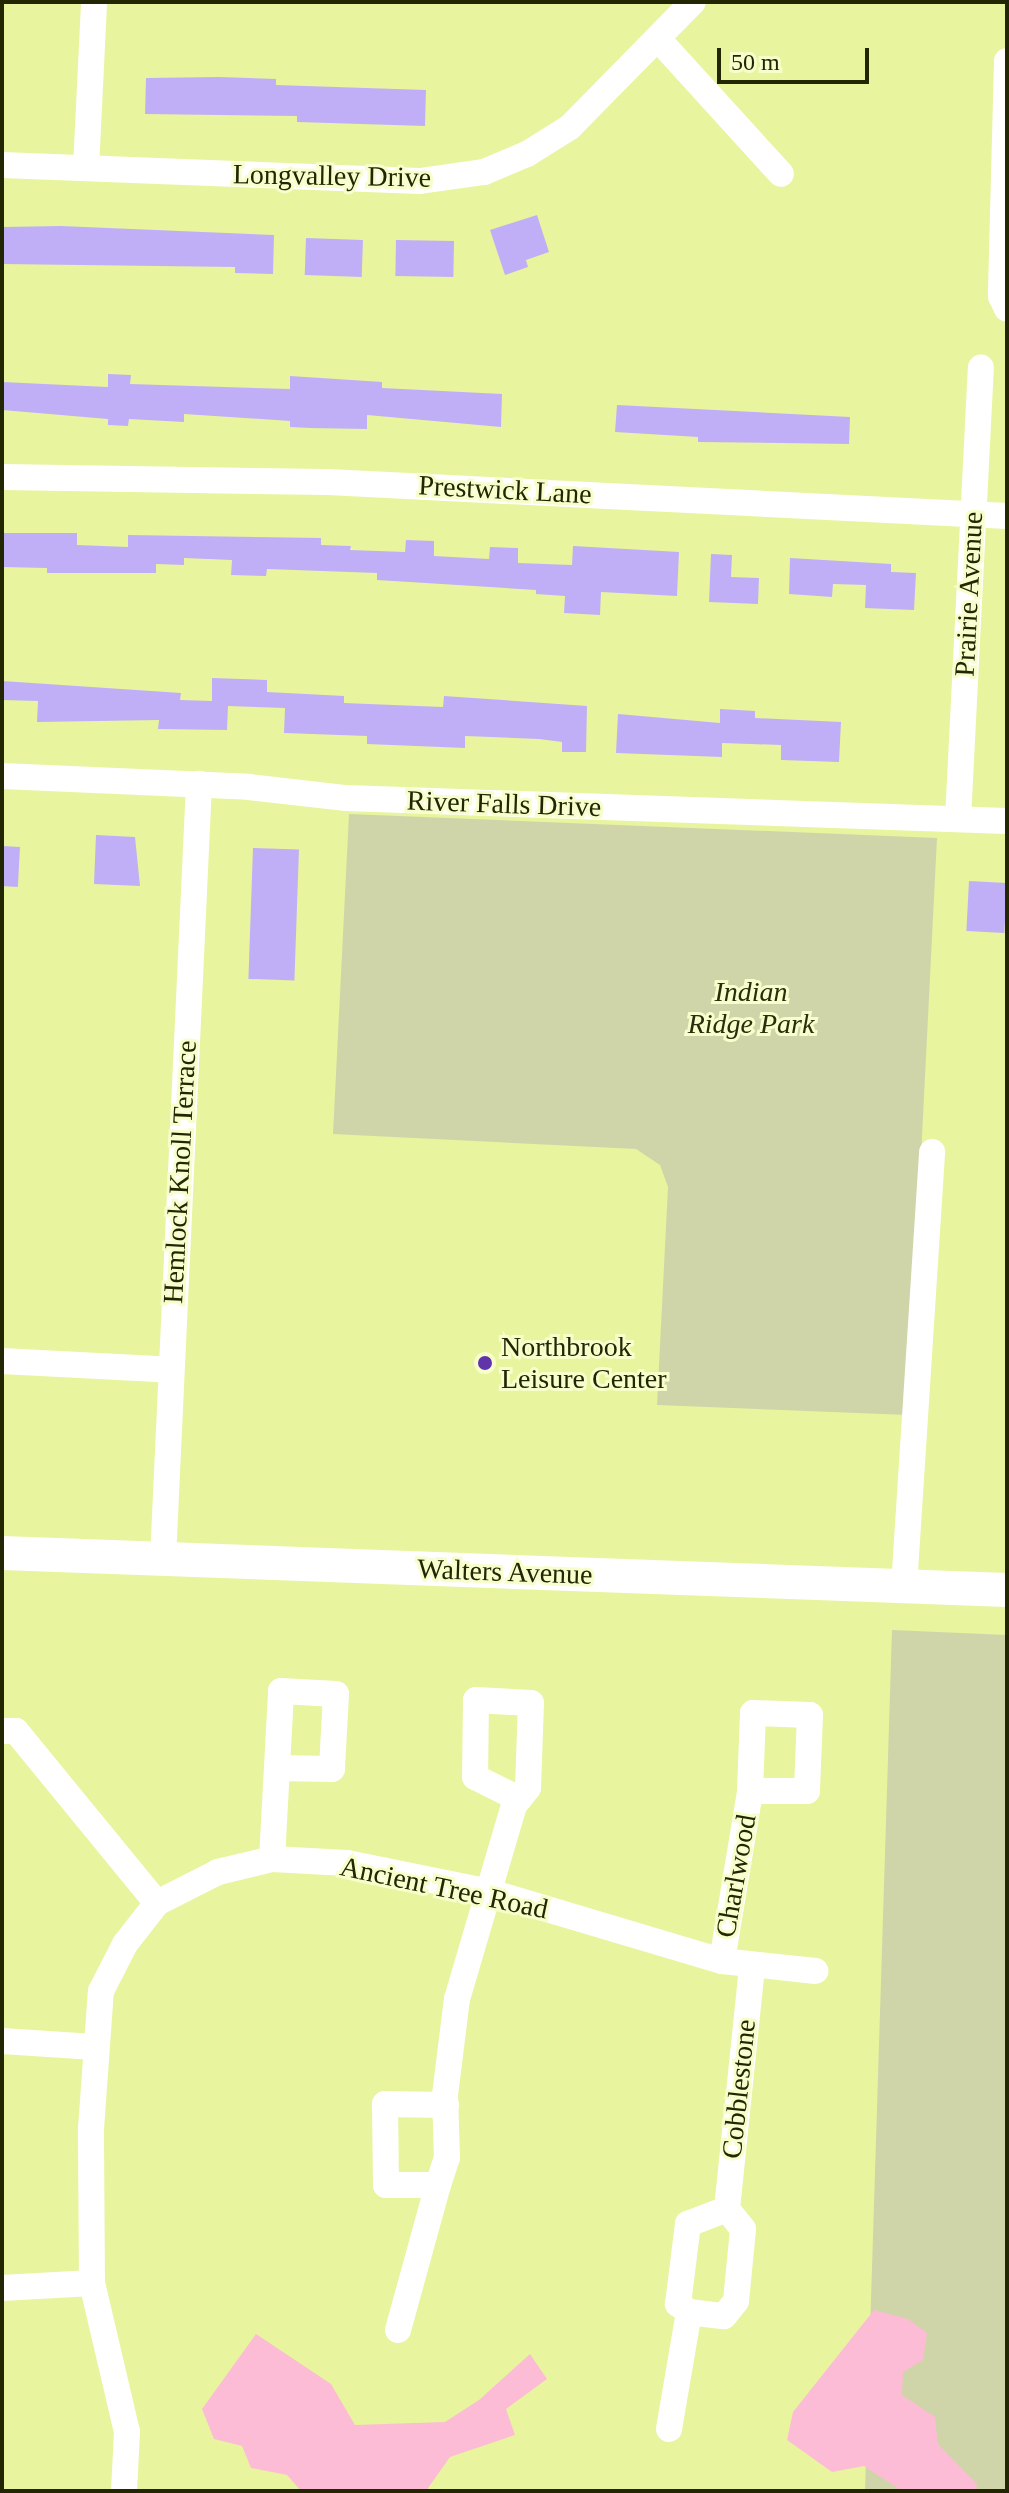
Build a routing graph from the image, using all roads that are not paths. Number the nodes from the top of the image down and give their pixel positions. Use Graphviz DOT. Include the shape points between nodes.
graph roads {
  1 [pos="94,2"];
  2 [pos="693,2"];
  3 [pos="659,40"];
  4 [pos="1007,61"];
  5 [pos="2,165"];
  6 [pos="86,168"];
  7 [pos="781,174"];
  8 [pos="1004,303"];
  9 [pos="981,368"];
  10 [pos="2,477"];
  11 [pos="973,514"];
  12 [pos="1007,516"];
  13 [pos="2,776"];
  14 [pos="199,784"];
  15 [pos="958,819"];
  16 [pos="1007,821"];
  17 [pos="932,1152"];
  18 [pos="2,1361"];
  19 [pos="171,1370"];
  20 [pos="2,1553"];
  21 [pos="163,1559"];
  22 [pos="904,1587"];
  23 [pos="1007,1590"];
  24 [pos="2,1731"];
  25 [pos="277,1768"];
  26 [pos="750,1791"];
  27 [pos="519,1799"];
  28 [pos="272,1859"];
  29 [pos="490,1892"];
  30 [pos="157,1903"];
  31 [pos="722,1961"];
  32 [pos="752,1968"];
  33 [pos="815,1971"];
  34 [pos="2,2041"];
  35 [pos="95,2047"];
  36 [pos="446,2105"];
  37 [pos="438,2185"];
  38 [pos="727,2209"];
  39 [pos="92,2283"];
  40 [pos="2,2288"];
  41 [pos="689,2312"];
  42 [pos="398,2330"];
  43 [pos="669,2429"];
  44 [pos="124,2491"];
  1 -- 6 [label="street"];
  2 -- 3 [label="street, Longvalley Drive"];
  3 -- 6 [label="street, Longvalley Drive" via="570,127 484,172 420,181"];
  3 -- 7 [label="street"];
  4 -- 8 [label="street"];
  5 -- 6 [label="street, Longvalley Drive"];
  9 -- 11 [label="street, Prairie Avenue"];
  10 -- 11 [label="street, Prestwick Lane" via="328,482"];
  11 -- 12 [label="street, Prestwick Lane"];
  11 -- 15 [label="street, Prairie Avenue"];
  13 -- 14 [label="street, River Falls Drive"];
  14 -- 15 [label="street, River Falls Drive" via="346,798"];
  14 -- 19 [label="street, Hemlock Knoll Terrace"];
  15 -- 16 [label="street, River Falls Drive"];
  17 -- 22 [label="street"];
  18 -- 19 [label="street"];
  19 -- 21 [label="street, Hemlock Knoll Terrace"];
  20 -- 21 [label="main road, Walters Avenue"];
  21 -- 22 [label="main road, Walters Avenue"];
  22 -- 23 [label="main road, Walters Avenue"];
  24 -- 30 [label="street" via="16,1731"];
  25 -- 28 [label="street"];
  26 -- 31 [label="street, Charlwood"];
  27 -- 29 [label="street"];
  28 -- 29 [label="street, Ancient Tree Road" via="347,1863"];
  28 -- 30 [label="street, Ancient Tree Road" via="218,1872"];
  29 -- 31 [label="street, Ancient Tree Road"];
  29 -- 36 [label="street" via="457,1999"];
  30 -- 35 [label="street, Ancient Tree Road" via="125,1944 101,1991"];
  31 -- 32 [label="street, Ancient Tree Road"];
  32 -- 33 [label="street, Ancient Tree Road"];
  32 -- 38 [label="street, Cobblestone"];
  34 -- 35 [label="street"];
  35 -- 39 [label="street, Ancient Tree Road" via="88,2211"];
  36 -- 37 [label="street" via="447,2158"];
  36 -- 37 [label="street" via="385,2104 386,2185"];
  37 -- 42 [label="street"];
  38 -- 41 [label="street" via="688,2224 678,2304"];
  38 -- 41 [label="street, Cobblestone" via="743,2229 736,2301 724,2316"];
  39 -- 40 [label="street"];
  39 -- 44 [label="street, Ancient Tree Road" via="127,2432"];
  41 -- 43 [label="street"];
}
